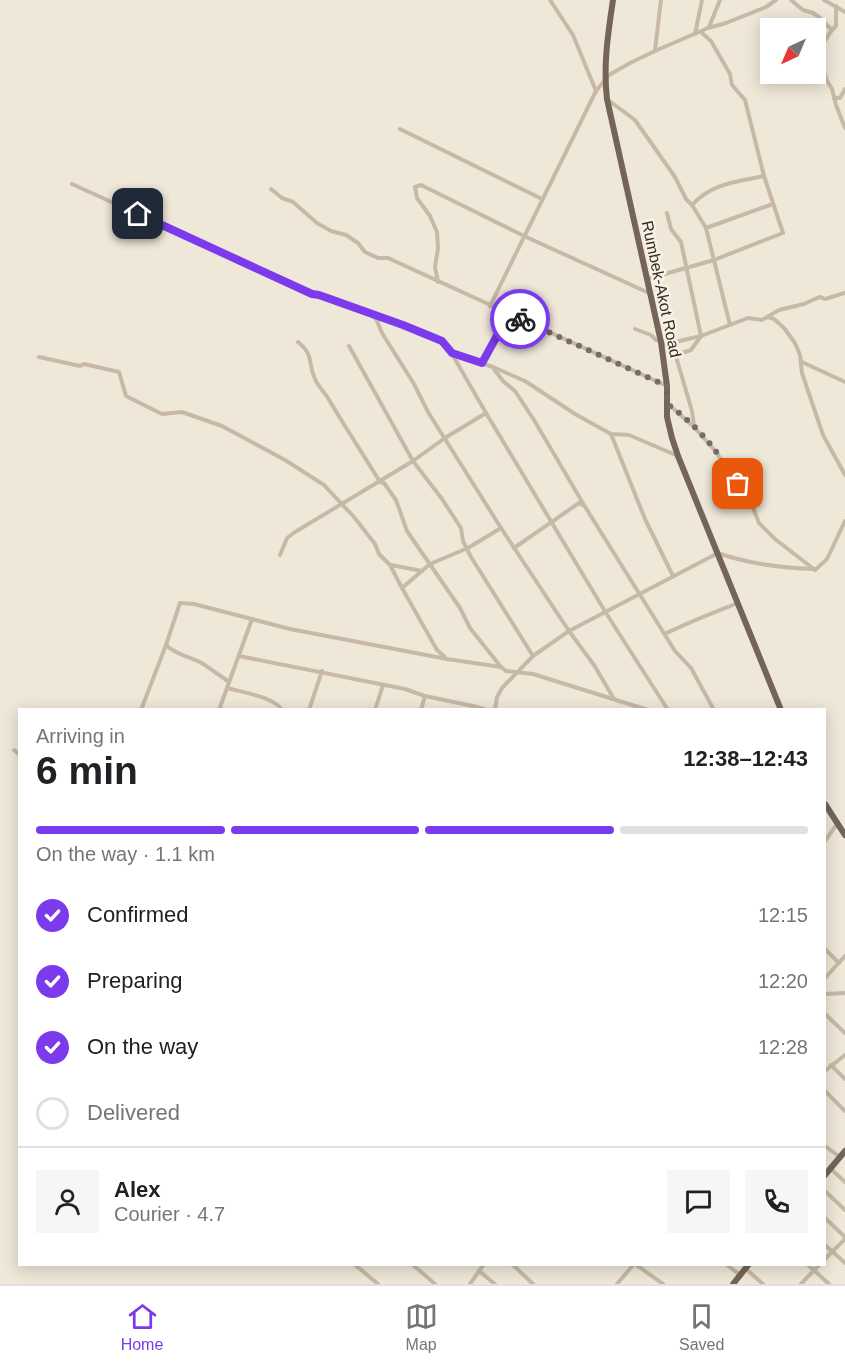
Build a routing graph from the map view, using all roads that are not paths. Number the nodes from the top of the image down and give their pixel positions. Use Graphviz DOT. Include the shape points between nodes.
graph roads {
  1 [pos="550,0"];
  2 [pos="613,0"];
  3 [pos="661,0"];
  4 [pos="702,0"];
  5 [pos="720,0"];
  6 [pos="776,0"];
  7 [pos="791,0"];
  8 [pos="824,0"];
  9 [pos="836,6"];
  10 [pos="844,11"];
  11 [pos="708,28"];
  12 [pos="832,30"];
  13 [pos="701,32"];
  14 [pos="695,34"];
  15 [pos="655,51"];
  16 [pos="605,81"];
  17 [pos="845,89"];
  18 [pos="596,91"];
  19 [pos="834,98"];
  20 [pos="607,99"];
  21 [pos="845,128"];
  22 [pos="400,129"];
  23 [pos="764,176"];
  24 [pos="72,184"];
  25 [pos="271,189"];
  26 [pos="542,199"];
  27 [pos="773,204"];
  28 [pos="692,205"];
  29 [pos="667,213"];
  30 [pos="706,228"];
  31 [pos="524,236"];
  32 [pos="714,260"];
  33 [pos="686,269"];
  34 [pos="647,279"];
  35 [pos="438,282"];
  36 [pos="650,293"];
  37 [pos="845,294"];
  38 [pos="490,306"];
  39 [pos="373,314"];
  40 [pos="509,314"];
  41 [pos="768,317"];
  42 [pos="730,325"];
  43 [pos="635,329"];
  44 [pos="700,336"];
  45 [pos="298,342"];
  46 [pos="672,343"];
  47 [pos="662,344"];
  48 [pos="349,346"];
  49 [pos="452,353"];
  50 [pos="676,356"];
  51 [pos="39,357"];
  52 [pos="801,361"];
  53 [pos="482,363"];
  54 [pos="493,367"];
  55 [pos="845,382"];
  56 [pos="667,386"];
  57 [pos="667,404"];
  58 [pos="486,413"];
  59 [pos="694,427"];
  60 [pos="611,434"];
  61 [pos="445,438"];
  62 [pos="678,456"];
  63 [pos="413,461"];
  64 [pos="845,475"];
  65 [pos="380,482"];
  66 [pos="342,504"];
  67 [pos="584,505"];
  68 [pos="845,521"];
  69 [pos="552,523"];
  70 [pos="501,528"];
  71 [pos="468,548"];
  72 [pos="514,548"];
  73 [pos="718,553"];
  74 [pos="280,555"];
  75 [pos="430,564"];
  76 [pos="390,565"];
  77 [pos="814,569"];
  78 [pos="423,572"];
  79 [pos="673,576"];
  80 [pos="402,588"];
  81 [pos="639,594"];
  82 [pos="738,602"];
  83 [pos="606,613"];
  84 [pos="252,619"];
  85 [pos="569,631"];
  86 [pos="665,634"];
  87 [pos="166,645"];
  88 [pos="239,656"];
  89 [pos="533,656"];
  90 [pos="447,658"];
  91 [pos="501,667"];
  92 [pos="321,671"];
  93 [pos="517,672"];
  94 [pos="229,682"];
  95 [pos="383,685"];
  96 [pos="227,688"];
  97 [pos="425,696"];
  98 [pos="615,700"];
  99 [pos="626,703"];
  100 [pos="142,708"];
  101 [pos="220,708"];
  102 [pos="281,708"];
  103 [pos="310,708"];
  104 [pos="376,708"];
  105 [pos="422,708"];
  106 [pos="472,708"];
  107 [pos="495,708"];
  108 [pos="624,708"];
  109 [pos="642,708"];
  110 [pos="667,708"];
  111 [pos="713,708"];
  112 [pos="780,708"];
  113 [pos="14,750"];
  114 [pos="18,753"];
  115 [pos="826,806"];
  116 [pos="838,824"];
  117 [pos="844,832"];
  118 [pos="826,840"];
  119 [pos="826,950"];
  120 [pos="845,956"];
  121 [pos="839,963"];
  122 [pos="826,977"];
  123 [pos="845,993"];
  124 [pos="826,994"];
  125 [pos="826,1015"];
  126 [pos="845,1033"];
  127 [pos="845,1055"];
  128 [pos="831,1065"];
  129 [pos="826,1070"];
  130 [pos="845,1079"];
  131 [pos="826,1092"];
  132 [pos="845,1111"];
  133 [pos="826,1147"];
  134 [pos="845,1151"];
  135 [pos="840,1157"];
  136 [pos="831,1168"];
  137 [pos="826,1174"];
  138 [pos="845,1182"];
  139 [pos="826,1192"];
  140 [pos="845,1209"];
  141 [pos="826,1219"];
  142 [pos="845,1238"];
  143 [pos="826,1246"];
  144 [pos="832,1252"];
  145 [pos="826,1258"];
  146 [pos="845,1263"];
  147 [pos="356,1266"];
  148 [pos="414,1266"];
  149 [pos="483,1266"];
  150 [pos="514,1266"];
  151 [pos="632,1266"];
  152 [pos="637,1266"];
  153 [pos="729,1266"];
  154 [pos="747,1266"];
  155 [pos="809,1266"];
  156 [pos="817,1266"];
  157 [pos="814,1270"];
  158 [pos="480,1271"];
  159 [pos="740,1275"];
  160 [pos="378,1284"];
  161 [pos="435,1284"];
  162 [pos="470,1284"];
  163 [pos="495,1284"];
  164 [pos="533,1284"];
  165 [pos="617,1284"];
  166 [pos="663,1284"];
  167 [pos="733,1284"];
  168 [pos="763,1284"];
  169 [pos="801,1284"];
  170 [pos="829,1284"];
  1 -- 18 [label="street" via="573,35"];
  2 -- 16 [label="main road, Rumbek-Akot Road"];
  3 -- 15 [label="street"];
  4 -- 14 [label="street"];
  5 -- 11 [label="street"];
  6 -- 11 [label="street"];
  7 -- 12 [label="street"];
  8 -- 9 [label="street"];
  9 -- 10 [label="street"];
  9 -- 12 [label="street" via="836,26"];
  11 -- 13 [label="street"];
  12 -- 19 [label="street" via="817,52"];
  13 -- 14 [label="street"];
  13 -- 23 [label="street" via="711,41 732,85 745,100"];
  14 -- 15 [label="street"];
  15 -- 16 [label="street" via="609,75"];
  16 -- 18 [label="street"];
  16 -- 20 [label="main road, Rumbek-Akot Road"];
  17 -- 19 [label="street" via="840,98"];
  18 -- 26 [label="street"];
  19 -- 21 [label="street"];
  20 -- 28 [label="street" via="635,120"];
  20 -- 34 [label="main road, Rumbek-Akot Road"];
  22 -- 26 [label="street"];
  23 -- 27 [label="street"];
  23 -- 28 [label="street" via="722,185 705,192"];
  24 -- 39 [label="street" via="312,294"];
  25 -- 35 [label="street" via="317,223 358,243 365,252"];
  26 -- 31 [label="street"];
  27 -- 30 [label="street"];
  27 -- 32 [label="street" via="783,233"];
  28 -- 30 [label="street"];
  29 -- 33 [label="street" via="671,229 681,242"];
  30 -- 32 [label="street"];
  31 -- 35 [label="street" via="421,185 415,187 417,198 437,232"];
  31 -- 36 [label="street"];
  31 -- 38 [label="street"];
  32 -- 33 [label="street"];
  32 -- 42 [label="street"];
  33 -- 34 [label="street"];
  33 -- 44 [label="street"];
  34 -- 36 [label="main road, Rumbek-Akot Road"];
  35 -- 38 [label="street"];
  36 -- 47 [label="main road, Rumbek-Akot Road"];
  37 -- 41 [label="street" via="817,297"];
  38 -- 40 [label="street"];
  39 -- 49 [label="street" via="442,341"];
  39 -- 61 [label="street"];
  40 -- 53 [label="street"];
  40 -- 56 [label="street"];
  41 -- 42 [label="street" via="748,318"];
  41 -- 52 [label="street" via="784,328"];
  42 -- 44 [label="street"];
  43 -- 47 [label="street"];
  44 -- 46 [label="street"];
  44 -- 50 [label="street" via="691,350"];
  45 -- 65 [label="street" via="307,350 314,378"];
  46 -- 47 [label="street"];
  46 -- 50 [label="street"];
  47 -- 56 [label="main road, Rumbek-Akot Road"];
  48 -- 63 [label="street"];
  49 -- 53 [label="street"];
  49 -- 58 [label="street"];
  50 -- 59 [label="street"];
  51 -- 66 [label="street" via="119,372 126,396 162,414 182,412 222,426 324,485"];
  52 -- 55 [label="street"];
  52 -- 64 [label="street" via="823,435"];
  53 -- 54 [label="street"];
  54 -- 60 [label="street" via="525,381"];
  54 -- 67 [label="street" via="515,391"];
  56 -- 57 [label="main road, Rumbek-Akot Road"];
  57 -- 59 [label="street"];
  57 -- 62 [label="main road, Rumbek-Akot Road" via="669,429"];
  58 -- 61 [label="street"];
  58 -- 69 [label="street"];
  59 -- 77 [label="street" via="748,495 759,523"];
  60 -- 62 [label="street" via="629,435"];
  60 -- 79 [label="street"];
  61 -- 63 [label="street"];
  61 -- 70 [label="street"];
  62 -- 73 [label="main road, Rumbek-Akot Road"];
  63 -- 65 [label="street"];
  63 -- 71 [label="street" via="461,528"];
  65 -- 66 [label="street"];
  65 -- 75 [label="street" via="396,500 406,531"];
  66 -- 74 [label="street" via="287,538"];
  66 -- 76 [label="street"];
  67 -- 69 [label="street" via="579,503"];
  67 -- 81 [label="street"];
  68 -- 77 [label="street" via="827,559"];
  69 -- 72 [label="street"];
  69 -- 83 [label="street"];
  70 -- 71 [label="street"];
  70 -- 72 [label="street"];
  71 -- 75 [label="street"];
  71 -- 89 [label="street"];
  72 -- 85 [label="street"];
  73 -- 77 [label="street" via="736,560"];
  73 -- 79 [label="street"];
  73 -- 82 [label="main road, Rumbek-Akot Road"];
  75 -- 78 [label="street"];
  75 -- 91 [label="street" via="470,628"];
  76 -- 78 [label="street"];
  76 -- 80 [label="street"];
  78 -- 80 [label="street"];
  79 -- 81 [label="street"];
  80 -- 90 [label="street" via="437,650"];
  81 -- 83 [label="street"];
  81 -- 86 [label="street"];
  82 -- 86 [label="street"];
  82 -- 112 [label="main road, Rumbek-Akot Road"];
  83 -- 85 [label="street"];
  83 -- 110 [label="street"];
  84 -- 87 [label="street" via="180,603"];
  84 -- 88 [label="street"];
  84 -- 90 [label="street"];
  85 -- 89 [label="street"];
  85 -- 98 [label="street"];
  86 -- 111 [label="street" via="691,668"];
  87 -- 94 [label="street"];
  87 -- 100 [label="street"];
  88 -- 92 [label="street"];
  88 -- 94 [label="street"];
  89 -- 93 [label="street"];
  90 -- 91 [label="street"];
  91 -- 93 [label="street"];
  92 -- 95 [label="street"];
  92 -- 103 [label="street"];
  93 -- 98 [label="street"];
  93 -- 107 [label="street" via="497,696"];
  94 -- 96 [label="street"];
  95 -- 97 [label="street"];
  95 -- 104 [label="street"];
  96 -- 101 [label="street"];
  96 -- 102 [label="street" via="263,698"];
  97 -- 105 [label="street"];
  97 -- 106 [label="street"];
  98 -- 99 [label="street"];
  99 -- 108 [label="street"];
  99 -- 109 [label="street"];
  113 -- 114 [label="street"];
  115 -- 116 [label="main road"];
  116 -- 117 [label="main road"];
  116 -- 118 [label="street"];
  119 -- 121 [label="street"];
  120 -- 121 [label="street"];
  121 -- 122 [label="street"];
  123 -- 124 [label="street"];
  125 -- 126 [label="street"];
  127 -- 128 [label="street"];
  128 -- 129 [label="street"];
  128 -- 130 [label="street"];
  131 -- 132 [label="street"];
  133 -- 135 [label="street"];
  134 -- 135 [label="main road"];
  135 -- 136 [label="main road"];
  136 -- 137 [label="main road"];
  136 -- 138 [label="street"];
  139 -- 140 [label="street"];
  141 -- 142 [label="street"];
  142 -- 144 [label="street"];
  143 -- 144 [label="street"];
  144 -- 145 [label="street"];
  144 -- 146 [label="street"];
  147 -- 160 [label="street"];
  148 -- 161 [label="street"];
  149 -- 158 [label="street"];
  150 -- 164 [label="street"];
  151 -- 165 [label="street"];
  152 -- 166 [label="street"];
  153 -- 159 [label="street"];
  154 -- 159 [label="main road"];
  154 -- 168 [label="street"];
  155 -- 157 [label="street"];
  156 -- 157 [label="street"];
  157 -- 169 [label="street"];
  157 -- 170 [label="street"];
  158 -- 162 [label="street"];
  158 -- 163 [label="street"];
  159 -- 167 [label="main road"];
}
